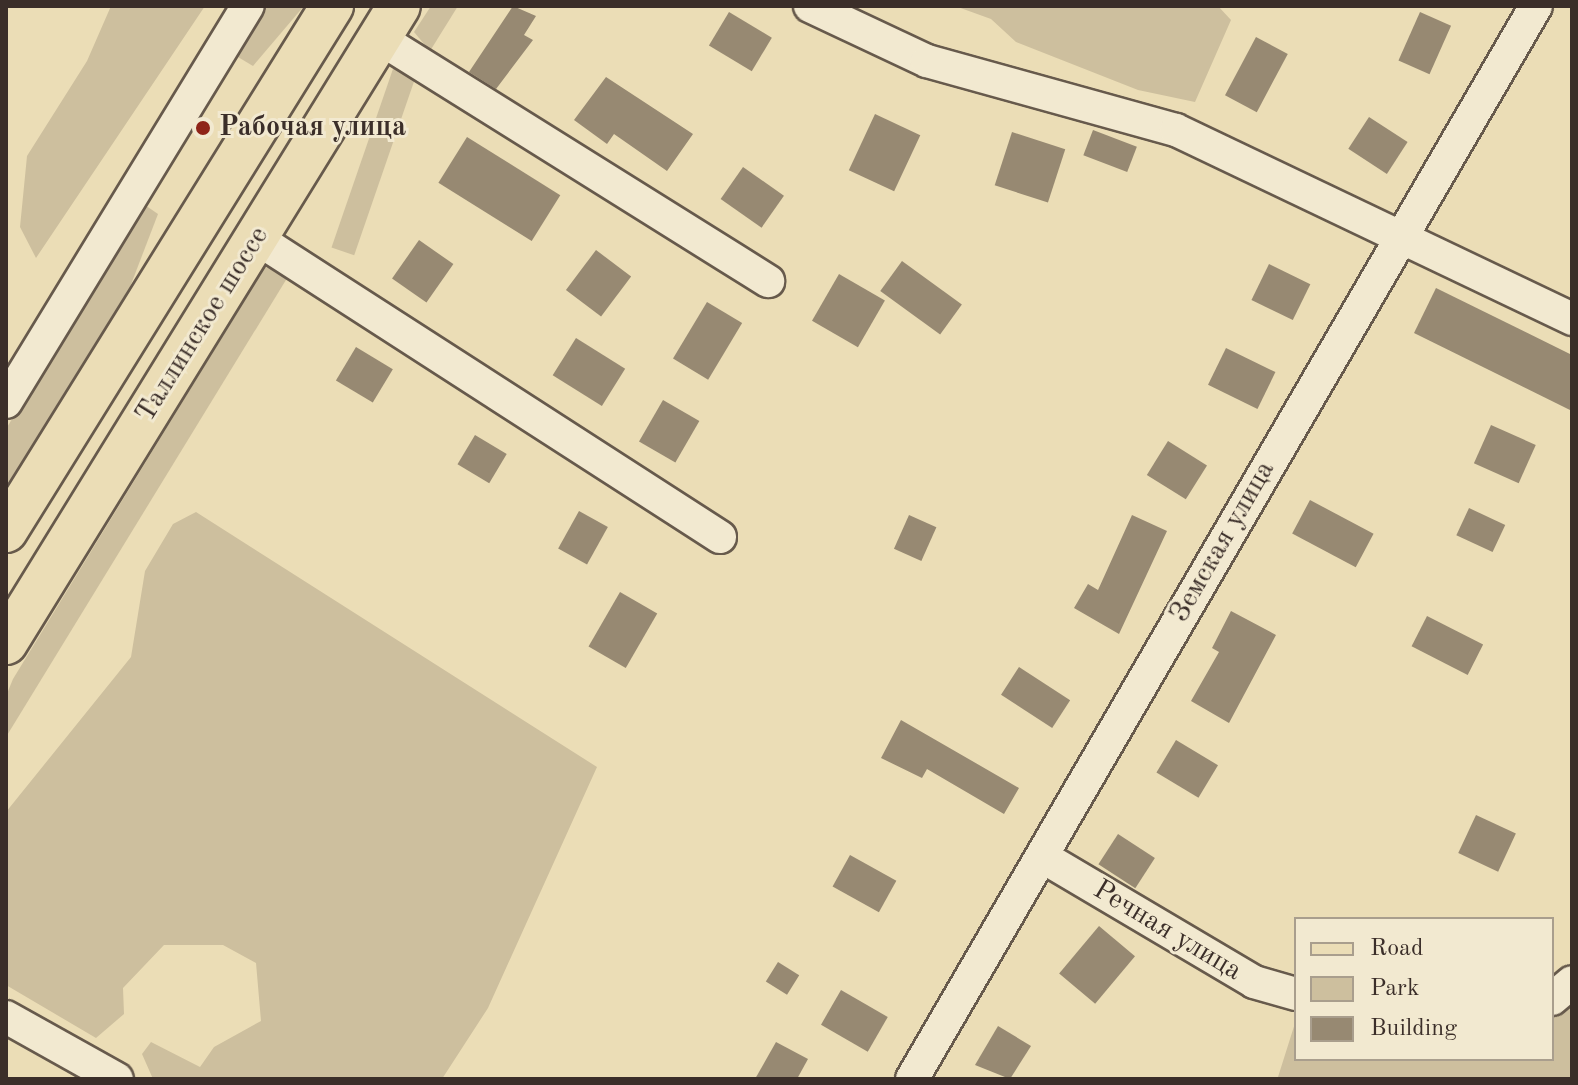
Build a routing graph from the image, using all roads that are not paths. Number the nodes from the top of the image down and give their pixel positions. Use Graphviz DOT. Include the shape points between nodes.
graph roads {
  1 [pos="248,6"];
  2 [pos="332,6"];
  3 [pos="810,6"];
  4 [pos="1536,6"];
  5 [pos="389,22"];
  6 [pos="1403,234"];
  7 [pos="256,238"];
  8 [pos="768,281"];
  9 [pos="1572,319"];
  10 [pos="6,402"];
  11 [pos="6,531"];
  12 [pos="720,537"];
  13 [pos="6,643"];
  14 [pos="1043,857"];
  15 [pos="1572,982"];
  16 [pos="1294,993"];
  17 [pos="1554,997"];
  18 [pos="6,1017"];
  19 [pos="117,1079"];
  20 [pos="912,1079"];
  1 -- 10 [label="street"];
  2 -- 11 [label="main road, Таллинское шоссе"];
  3 -- 6 [label="street" via="927,61 1176,130"];
  4 -- 6 [label="street, Земская улица"];
  5 -- 7 [label="main road, Таллинское шоссе"];
  5 -- 8 [label="street"];
  6 -- 9 [label="street"];
  6 -- 14 [label="street, Земская улица"];
  7 -- 12 [label="street"];
  7 -- 13 [label="main road, Таллинское шоссе"];
  14 -- 16 [label="street, Речная улица" via="1254,982"];
  14 -- 20 [label="street, Земская улица"];
  15 -- 17 [label="street"];
  18 -- 19 [label="street"];
}
